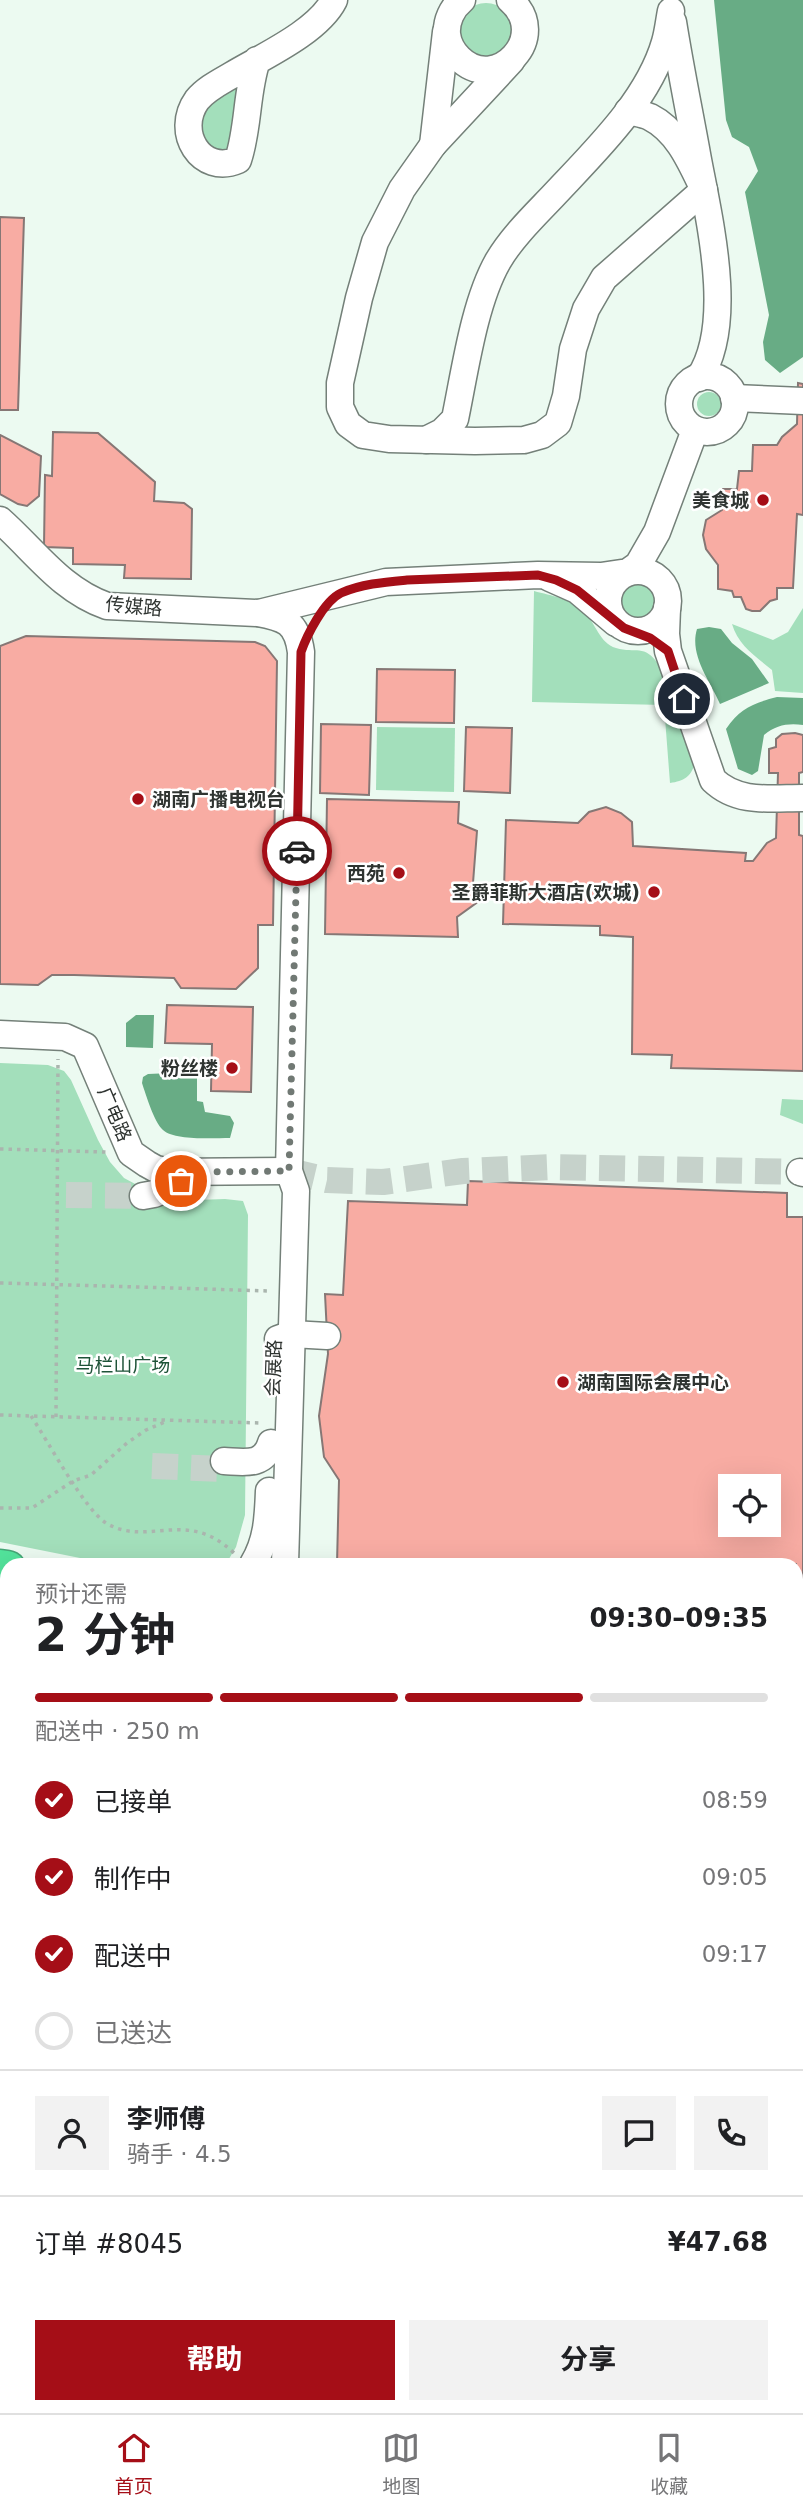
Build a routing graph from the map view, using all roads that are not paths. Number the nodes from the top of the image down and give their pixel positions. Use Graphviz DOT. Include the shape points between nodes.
graph roads {
  1 [pos="334,0"];
  2 [pos="462,0"];
  3 [pos="510,0"];
  4 [pos="670,5"];
  5 [pos="447,27"];
  6 [pos="257,60"];
  7 [pos="511,61"];
  8 [pos="628,111"];
  9 [pos="433,145"];
  10 [pos="704,190"];
  11 [pos="713,343"];
  12 [pos="699,378"];
  13 [pos="729,391"];
  14 [pos="803,401"];
  15 [pos="455,419"];
  16 [pos="695,429"];
  17 [pos="426,440"];
  18 [pos="475,441"];
  19 [pos="0,520"];
  20 [pos="657,532"];
  21 [pos="628,572"];
  22 [pos="538,575"];
  23 [pos="339,594"];
  24 [pos="665,596"];
  25 [pos="258,613"];
  26 [pos="625,627"];
  27 [pos="668,651"];
  28 [pos="301,652"];
  29 [pos="803,799"];
  30 [pos="0,1020"];
  31 [pos="11,1034"];
  32 [pos="289,1171"];
  33 [pos="205,1172"];
  34 [pos="143,1196"];
  35 [pos="287,1334"];
  36 [pos="327,1336"];
  37 [pos="271,1433"];
  38 [pos="269,1485"];
  39 [pos="249,1558"];
  40 [pos="285,1558"];
  1 -- 6 [label="street" via="303,32"];
  2 -- 5 [label="street" via="450,14"];
  3 -- 7 [label="street" via="525,28 519,52"];
  4 -- 8 [label="street" via="661,52"];
  4 -- 10 [label="street"];
  5 -- 7 [label="street" via="453,52 463,62 487,69"];
  5 -- 9 [label="street"];
  7 -- 9 [label="street"];
  8 -- 10 [label="street" via="651,117 677,139"];
  8 -- 15 [label="street" via="500,258 482,303"];
  9 -- 17 [label="street" via="402,189 375,242 340,383 340,407 348,424 363,435"];
  10 -- 11 [label="street" via="716,261"];
  10 -- 18 [label="street" via="604,278 586,309 573,349 558,423 542,435 524,440"];
  11 -- 12 [label="street" via="709,363"];
  11 -- 13 [label="street"];
  12 -- 13 [label="street" via="708,377"];
  12 -- 16 [label="street" via="690,382 680,397 681,416"];
  13 -- 14 [label="street"];
  13 -- 16 [label="street" via="732,416 712,432"];
  15 -- 17 [label="street"];
  15 -- 18 [label="street"];
  16 -- 20 [label="street"];
  17 -- 18 [label="street"];
  19 -- 25 [label="street, 传媒路" via="46,566 88,599 107,606"];
  20 -- 21 [label="street" via="638,565"];
  20 -- 24 [label="street" via="655,555"];
  21 -- 22 [label="street"];
  21 -- 24 [label="street" via="648,572"];
  21 -- 26 [label="street" via="613,582 607,599 611,617"];
  22 -- 23 [label="street" via="396,581"];
  22 -- 26 [label="street" via="577,590"];
  23 -- 25 [label="street"];
  23 -- 28 [label="street" via="316,620"];
  24 -- 26 [label="street" via="664,617 650,629"];
  24 -- 27 [label="street"];
  25 -- 28 [label="street" via="290,624 299,635"];
  26 -- 27 [label="street"];
  27 -- 29 [label="street" via="713,780 742,797"];
  28 -- 32 [label="street, 会展路"];
  30 -- 31 [label="street"];
  31 -- 33 [label="street, 广电路" via="58,1036 85,1046 131,1153 156,1169"];
  32 -- 33 [label="street, 广电路"];
  32 -- 35 [label="street, 会展路" via="296,1191"];
  32 -- 35 [label="street, 会展路" via="278,1189 275,1292"];
  33 -- 34 [label="street"];
  35 -- 36 [label="street"];
  35 -- 37 [label="street, 会展路"];
  35 -- 40 [label="street, 会展路"];
  37 -- 38 [label="street, 会展路"];
  37 -- 38 [label="street" via="265,1456 255,1462 223,1465 257,1472"];
  38 -- 39 [label="street, 会展路" via="268,1525 260,1553"];
}
